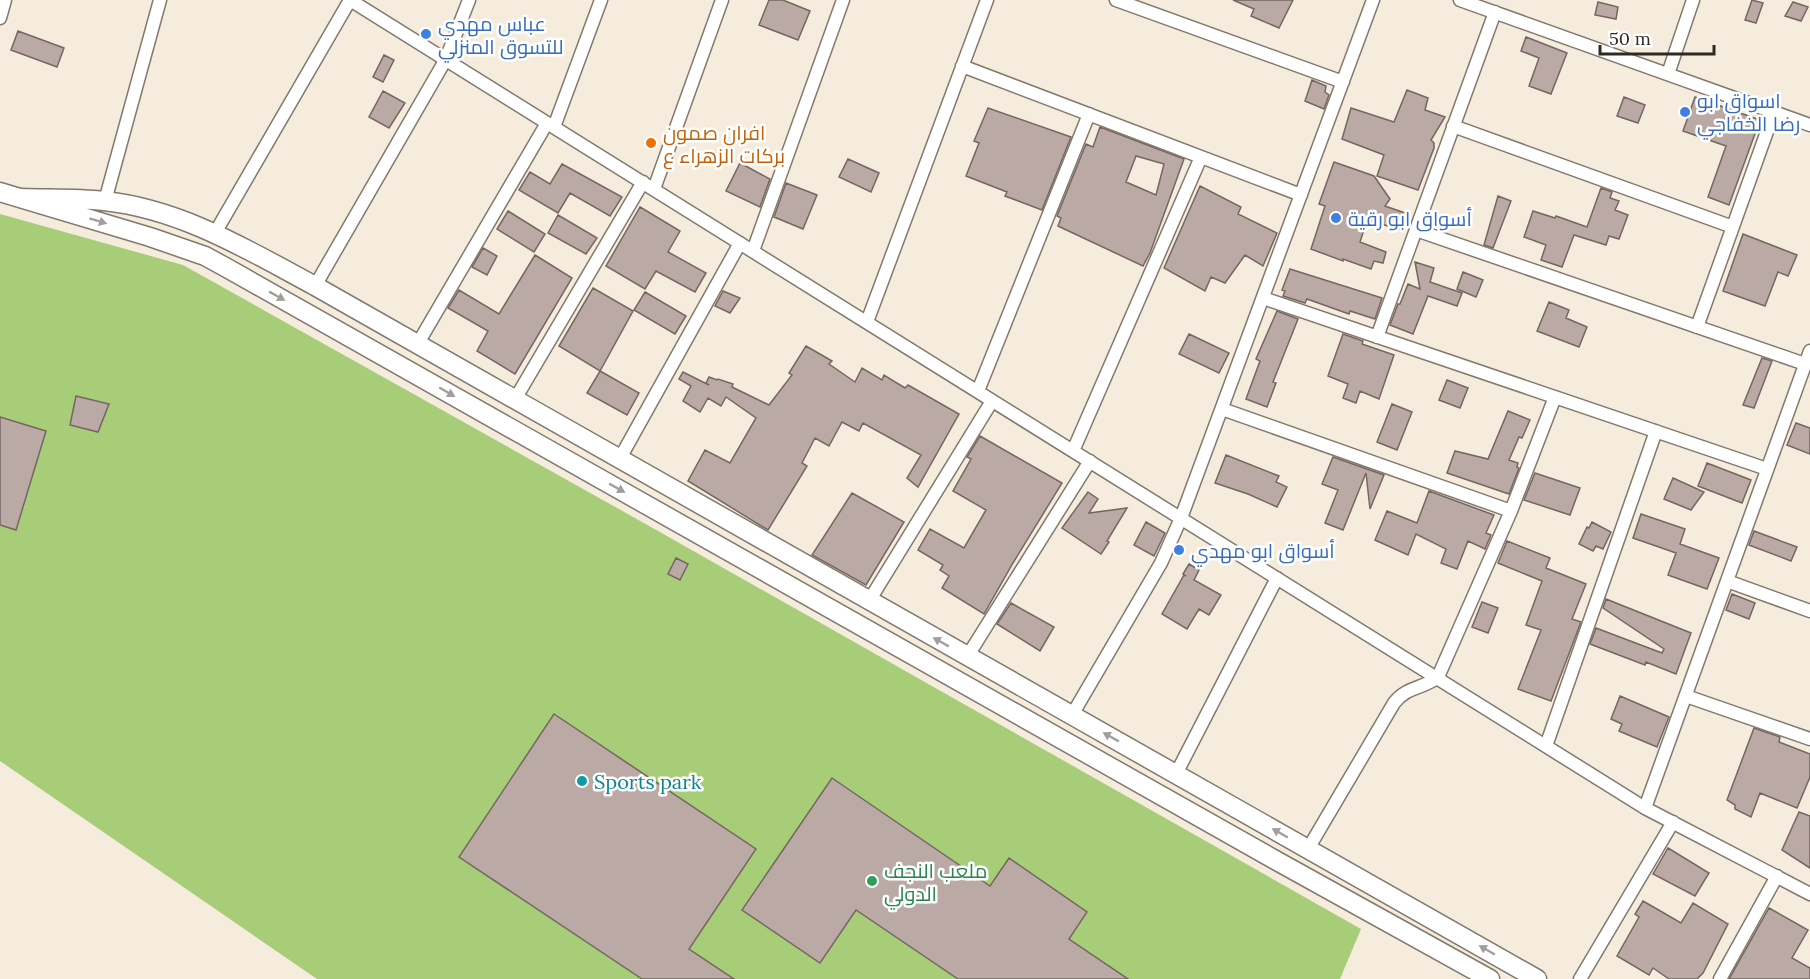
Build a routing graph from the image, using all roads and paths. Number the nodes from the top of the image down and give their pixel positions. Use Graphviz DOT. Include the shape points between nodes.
graph roads {
  1 [pos="5,0"];
  2 [pos="160,0"];
  3 [pos="469,0"];
  4 [pos="601,0"];
  5 [pos="722,0"];
  6 [pos="843,0"];
  7 [pos="987,0"];
  8 [pos="1116,0"];
  9 [pos="1373,0"];
  10 [pos="1460,0"];
  11 [pos="1693,0"];
  12 [pos="1495,12"];
  13 [pos="0,18"];
  14 [pos="446,59"];
  15 [pos="962,66"];
  16 [pos="1668,74"];
  17 [pos="1343,82"];
  18 [pos="1774,112"];
  19 [pos="1089,114"];
  20 [pos="550,125"];
  21 [pos="1810,125"];
  22 [pos="1453,126"];
  23 [pos="1201,157"];
  24 [pos="643,182"];
  25 [pos="654,189"];
  26 [pos="0,192"];
  27 [pos="1301,195"];
  28 [pos="22,198"];
  29 [pos="105,201"];
  30 [pos="1733,227"];
  31 [pos="1416,230"];
  32 [pos="215,233"];
  33 [pos="740,243"];
  34 [pos="753,251"];
  35 [pos="315,286"];
  36 [pos="1263,298"];
  37 [pos="867,322"];
  38 [pos="1697,327"];
  39 [pos="1377,337"];
  40 [pos="417,345"];
  41 [pos="1810,351"];
  42 [pos="1805,364"];
  43 [pos="978,391"];
  44 [pos="1555,397"];
  45 [pos="992,400"];
  46 [pos="514,401"];
  47 [pos="1222,409"];
  48 [pos="1656,431"];
  49 [pos="1073,451"];
  50 [pos="619,460"];
  51 [pos="1090,461"];
  52 [pos="1767,469"];
  53 [pos="1511,511"];
  54 [pos="1181,518"];
  55 [pos="1277,578"];
  56 [pos="1727,581"];
  57 [pos="869,601"];
  58 [pos="1810,611"];
  59 [pos="967,657"];
  60 [pos="1438,677"];
  61 [pos="1686,696"];
  62 [pos="1072,715"];
  63 [pos="1810,738"];
  64 [pos="1546,746"];
  65 [pos="1176,774"];
  66 [pos="1645,808"];
  67 [pos="1673,822"];
  68 [pos="1308,849"];
  69 [pos="1777,876"];
  70 [pos="1810,894"];
  71 [pos="1490,979"];
  72 [pos="1538,979"];
  73 [pos="1580,979"];
  74 [pos="1720,979"];
  1 -- 13 [label="street"];
  2 -- 29 [label="street"];
  3 -- 14 [label="street"];
  4 -- 20 [label="street"];
  5 -- 25 [label="street"];
  6 -- 34 [label="street"];
  7 -- 15 [label="street"];
  8 -- 17 [label="street"];
  9 -- 17 [label="street"];
  10 -- 12 [label="street"];
  11 -- 16 [label="street"];
  12 -- 16 [label="street"];
  12 -- 22 [label="street"];
  14 -- 20 [label="street"];
  14 -- 32 [label="street" via="350,0"];
  14 -- 35 [label="street"];
  15 -- 19 [label="street"];
  15 -- 37 [label="street"];
  16 -- 18 [label="street"];
  17 -- 27 [label="street"];
  18 -- 21 [label="street"];
  18 -- 30 [label="street"];
  19 -- 23 [label="street"];
  19 -- 43 [label="street"];
  20 -- 24 [label="street"];
  20 -- 40 [label="street"];
  22 -- 30 [label="street"];
  22 -- 31 [label="street"];
  23 -- 27 [label="street"];
  23 -- 49 [label="street"];
  24 -- 25 [label="street"];
  24 -- 46 [label="street"];
  25 -- 33 [label="street"];
  26 -- 28 [label="street"];
  27 -- 36 [label="street"];
  28 -- 29 [label="street"];
  28 -- 71 [label="street, one-way" via="205,256"];
  29 -- 32 [label="street" via="157,212"];
  30 -- 38 [label="street"];
  31 -- 38 [label="street"];
  31 -- 39 [label="street"];
  32 -- 35 [label="street"];
  33 -- 34 [label="street"];
  33 -- 50 [label="street"];
  34 -- 37 [label="street"];
  35 -- 40 [label="street"];
  36 -- 39 [label="street"];
  36 -- 47 [label="street"];
  37 -- 43 [label="street"];
  38 -- 42 [label="street"];
  39 -- 44 [label="street"];
  40 -- 46 [label="street"];
  41 -- 42 [label="street"];
  42 -- 52 [label="street"];
  43 -- 45 [label="street"];
  44 -- 48 [label="street"];
  44 -- 53 [label="street"];
  45 -- 49 [label="street"];
  45 -- 57 [label="street"];
  46 -- 50 [label="street"];
  47 -- 53 [label="street"];
  47 -- 54 [label="street"];
  48 -- 52 [label="street"];
  48 -- 64 [label="street"];
  49 -- 51 [label="street"];
  50 -- 57 [label="street"];
  51 -- 54 [label="street"];
  51 -- 59 [label="street"];
  52 -- 56 [label="street"];
  53 -- 60 [label="street"];
  54 -- 55 [label="street"];
  54 -- 62 [label="street" via="1161,563"];
  55 -- 60 [label="street"];
  55 -- 65 [label="street"];
  56 -- 58 [label="street"];
  56 -- 61 [label="street"];
  59 -- 57 [label="street, one-way"];
  59 -- 62 [label="street"];
  60 -- 64 [label="street"];
  60 -- 68 [label="street" via="1404,693 1394,703"];
  61 -- 63 [label="street"];
  61 -- 66 [label="street"];
  65 -- 62 [label="street, one-way"];
  64 -- 66 [label="street"];
  68 -- 65 [label="street, one-way"];
  66 -- 67 [label="street"];
  67 -- 69 [label="street"];
  67 -- 73 [label="street"];
  72 -- 68 [label="street, one-way"];
  69 -- 70 [label="street"];
  69 -- 74 [label="street"];
}
